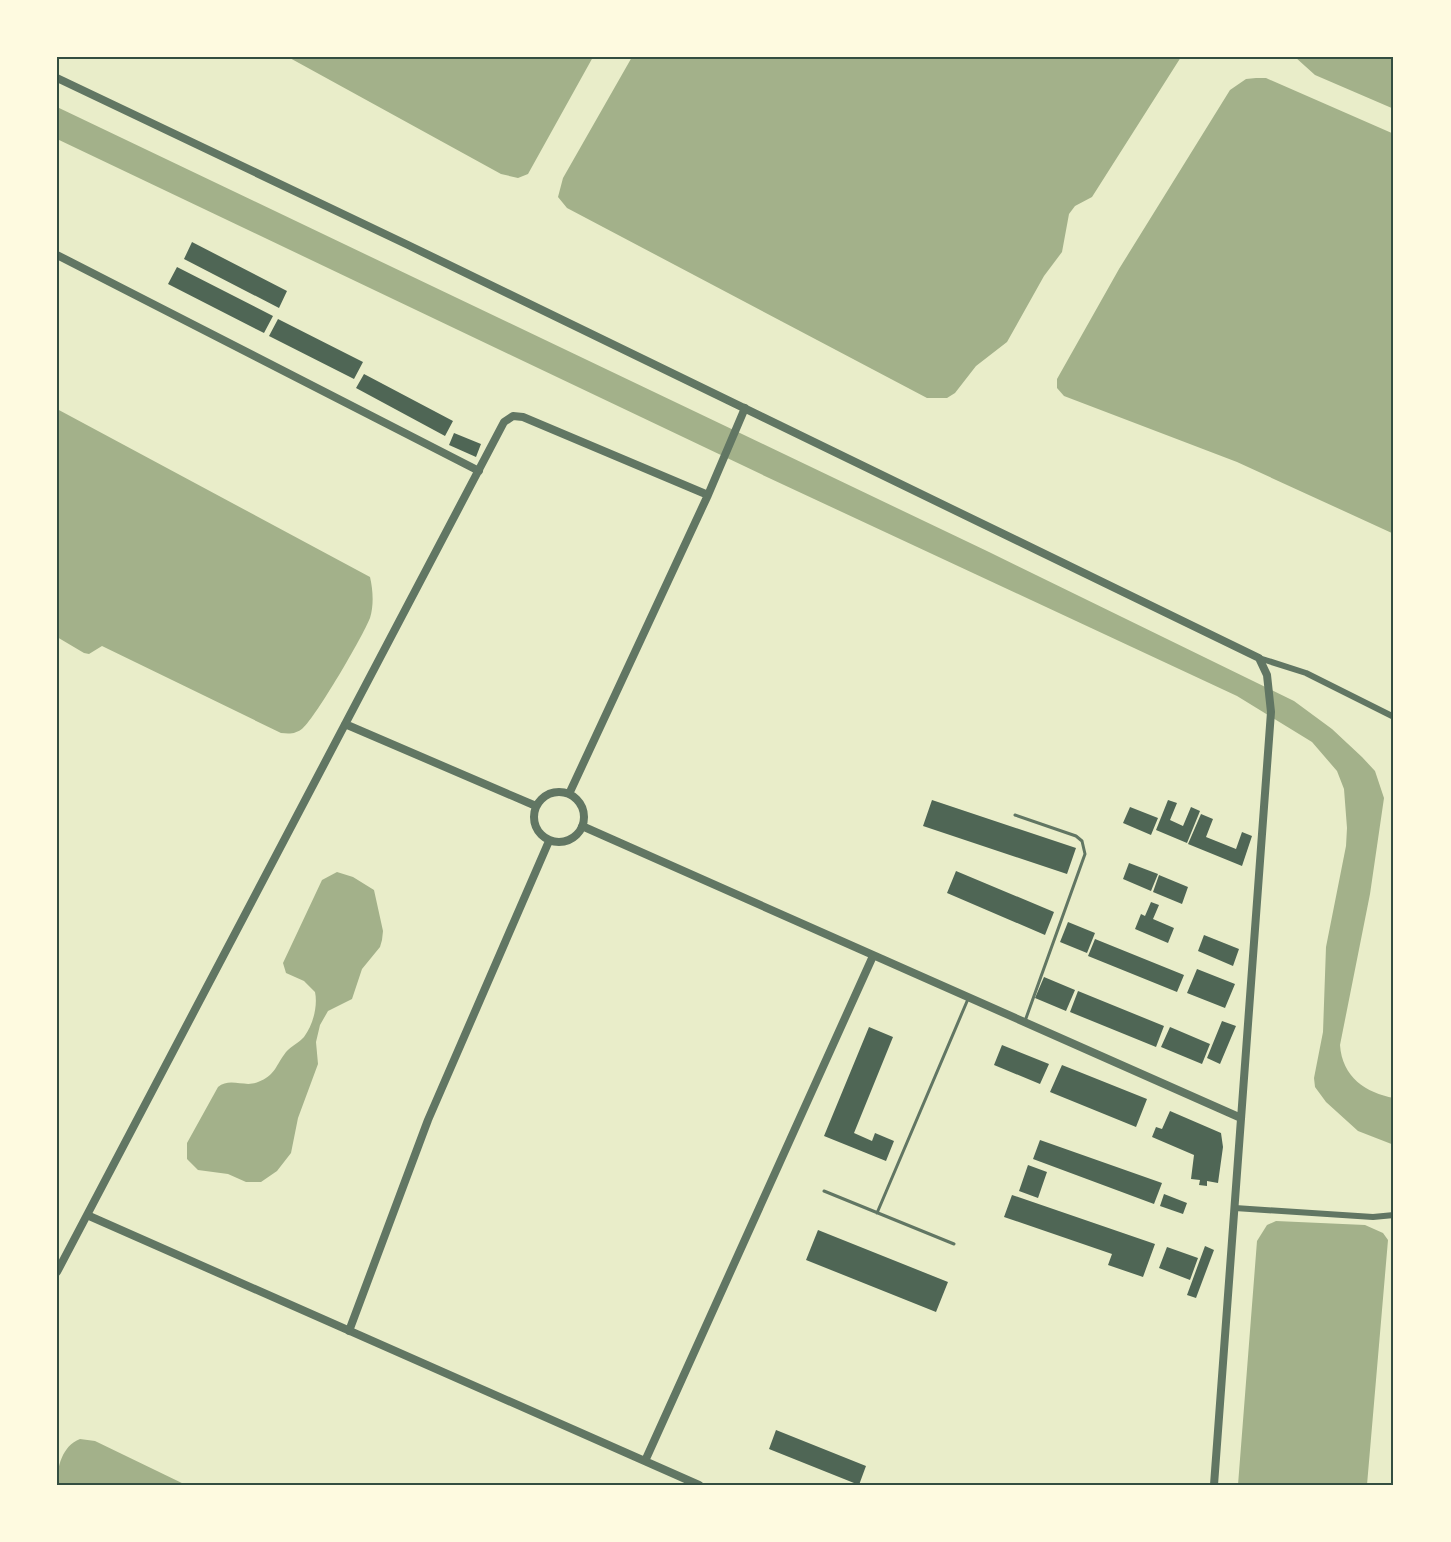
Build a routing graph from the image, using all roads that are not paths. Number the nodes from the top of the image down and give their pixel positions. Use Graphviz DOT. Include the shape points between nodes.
graph roads {
  1 [pos="57,78"];
  2 [pos="57,255"];
  3 [pos="745,408"];
  4 [pos="479,471"];
  5 [pos="708,495"];
  6 [pos="1259,658"];
  7 [pos="1394,717"];
  8 [pos="345,724"];
  9 [pos="568,794"];
  10 [pos="536,806"];
  11 [pos="1015,815"];
  12 [pos="582,826"];
  13 [pos="549,841"];
  14 [pos="873,956"];
  15 [pos="969,998"];
  16 [pos="1024,1023"];
  17 [pos="1241,1118"];
  18 [pos="824,1191"];
  19 [pos="1235,1208"];
  20 [pos="877,1213"];
  21 [pos="87,1215"];
  22 [pos="1394,1215"];
  23 [pos="954,1244"];
  24 [pos="57,1272"];
  25 [pos="349,1331"];
  26 [pos="645,1461"];
  27 [pos="699,1485"];
  28 [pos="1214,1485"];
  1 -- 3 [label="street"];
  2 -- 4 [label="street"];
  3 -- 5 [label="street"];
  3 -- 6 [label="street"];
  4 -- 5 [label="street" via="504,422 513,416 523,417"];
  4 -- 8 [label="street"];
  5 -- 9 [label="street"];
  6 -- 7 [label="street" via="1306,673"];
  6 -- 17 [label="street" via="1271,691 1271,712"];
  8 -- 10 [label="street"];
  8 -- 21 [label="street"];
  9 -- 10 [label="street" via="547,795"];
  9 -- 12 [label="street" via="580,804"];
  10 -- 13 [label="street" via="535,826"];
  11 -- 16 [label="lane" via="1076,836 1084,848 1080,873"];
  12 -- 13 [label="street" via="569,840"];
  12 -- 14 [label="street"];
  13 -- 25 [label="street" via="428,1120"];
  14 -- 15 [label="street"];
  14 -- 26 [label="street"];
  15 -- 16 [label="street"];
  15 -- 20 [label="lane"];
  16 -- 17 [label="street"];
  17 -- 19 [label="street"];
  18 -- 20 [label="lane"];
  19 -- 22 [label="street"];
  19 -- 28 [label="street"];
  20 -- 23 [label="lane"];
  21 -- 24 [label="street"];
  21 -- 25 [label="street"];
  25 -- 26 [label="street"];
  26 -- 27 [label="street"];
}
